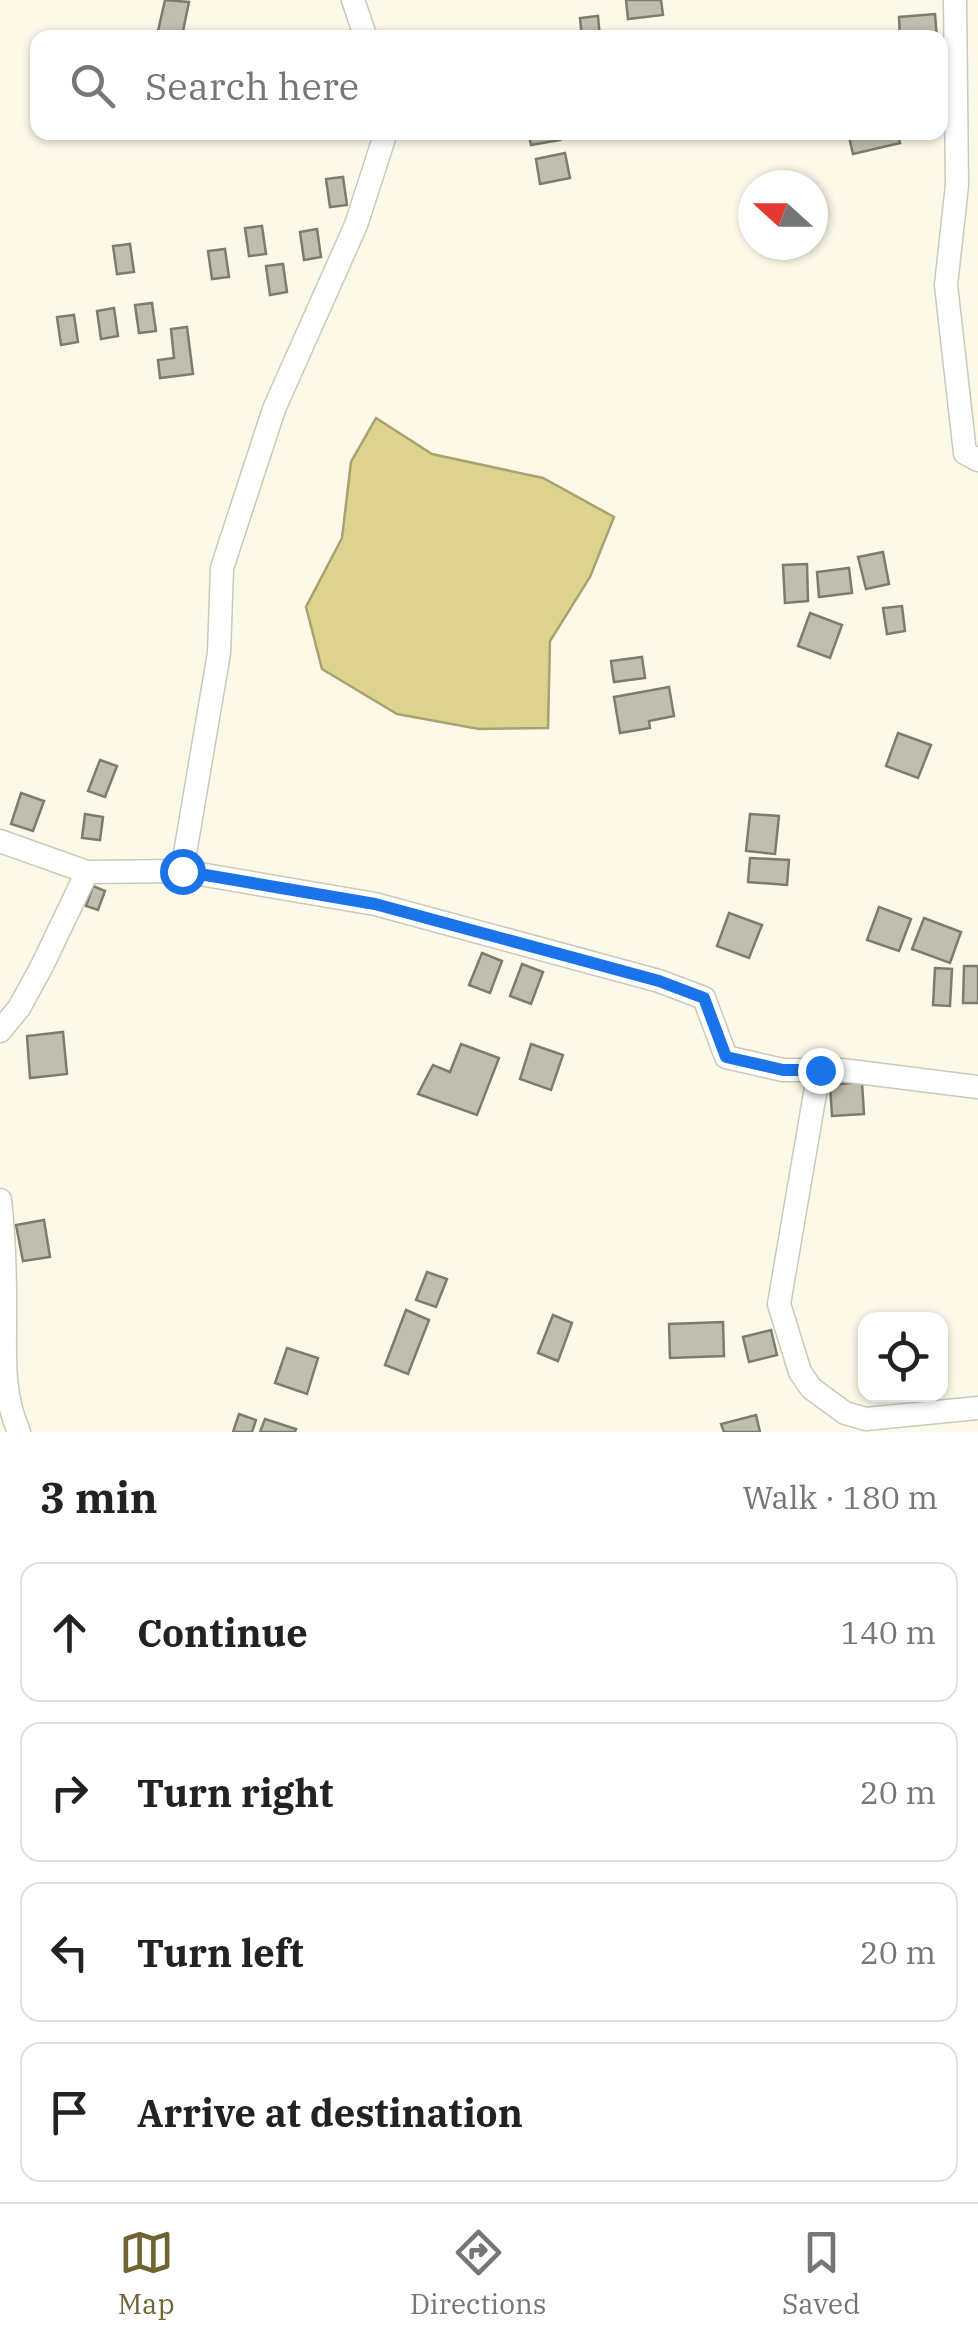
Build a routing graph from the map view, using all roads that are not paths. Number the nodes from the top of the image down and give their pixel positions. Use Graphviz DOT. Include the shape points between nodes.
graph roads {
  1 [pos="353,0"];
  2 [pos="955,0"];
  3 [pos="363,30"];
  4 [pos="383,140"];
  5 [pos="978,460"];
  6 [pos="0,841"];
  7 [pos="182,871"];
  8 [pos="87,872"];
  9 [pos="0,1031"];
  10 [pos="820,1070"];
  11 [pos="978,1087"];
  12 [pos="0,1200"];
  13 [pos="978,1408"];
  14 [pos="863,1426"];
  15 [pos="19,1432"];
  1 -- 3 [label="street"];
  2 -- 5 [label="street" via="956,185 946,285 965,453"];
  4 -- 7 [label="street" via="356,224 274,409 222,568 219,653"];
  6 -- 8 [label="street"];
  7 -- 8 [label="street"];
  7 -- 10 [label="street" via="375,904 659,981 704,998 726,1057 783,1070"];
  8 -- 9 [label="street" via="42,966"];
  10 -- 11 [label="street"];
  10 -- 14 [label="street" via="779,1304 792,1352 812,1388"];
  12 -- 15 [label="street" via="2,1362"];
  13 -- 14 [label="street"];
}
